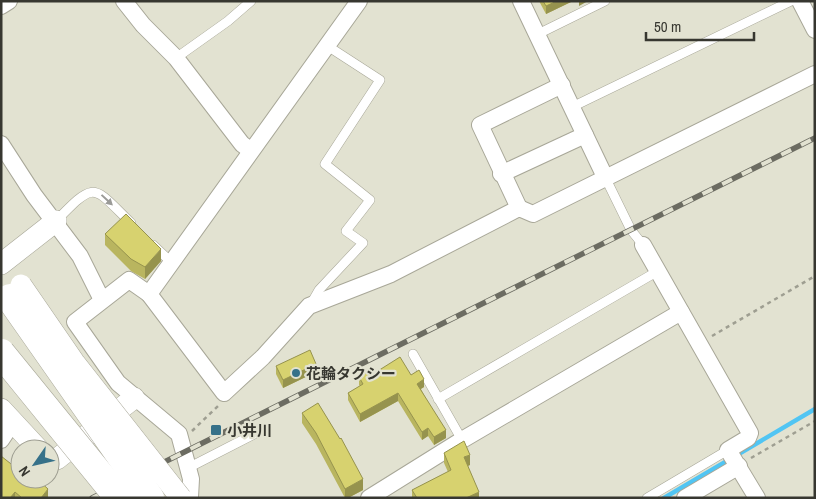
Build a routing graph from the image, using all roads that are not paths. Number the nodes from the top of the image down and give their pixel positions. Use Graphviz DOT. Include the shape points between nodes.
graph roads {
  1 [pos="9,1"];
  2 [pos="124,1"];
  3 [pos="251,1"];
  4 [pos="359,1"];
  5 [pos="521,1"];
  6 [pos="604,1"];
  7 [pos="791,1"];
  8 [pos="800,1"];
  9 [pos="1,6"];
  10 [pos="815,30"];
  11 [pos="538,34"];
  12 [pos="326,45"];
  13 [pos="176,58"];
  14 [pos="815,74"];
  15 [pos="562,85"];
  16 [pos="572,107"];
  17 [pos="585,135"];
  18 [pos="1,144"];
  19 [pos="250,150"];
  20 [pos="501,174"];
  21 [pos="606,179"];
  22 [pos="519,208"];
  23 [pos="56,221"];
  24 [pos="643,245"];
  25 [pos="3,260"];
  26 [pos="171,262"];
  27 [pos="658,271"];
  28 [pos="148,294"];
  29 [pos="11,300"];
  30 [pos="102,300"];
  31 [pos="309,306"];
  32 [pos="681,312"];
  33 [pos="1,353"];
  34 [pos="413,354"];
  35 [pos="1,381"];
  36 [pos="134,398"];
  37 [pos="438,399"];
  38 [pos="7,415"];
  39 [pos="264,428"];
  40 [pos="29,439"];
  41 [pos="1,440"];
  42 [pos="462,440"];
  43 [pos="728,450"];
  44 [pos="60,457"];
  45 [pos="739,466"];
  46 [pos="188,468"];
  47 [pos="188,497"];
  48 [pos="111,498"];
  49 [pos="119,498"];
  50 [pos="145,498"];
  51 [pos="150,498"];
  52 [pos="369,498"];
  53 [pos="647,498"];
  54 [pos="685,498"];
  55 [pos="757,498"];
  1 -- 9 [label="street"];
  2 -- 13 [label="street"];
  3 -- 13 [label="lane"];
  4 -- 12 [label="street"];
  5 -- 11 [label="street"];
  6 -- 11 [label="lane"];
  7 -- 16 [label="lane"];
  8 -- 10 [label="street"];
  11 -- 15 [label="street"];
  12 -- 19 [label="street"];
  12 -- 31 [label="lane" via="380,80 325,164 370,200 346,231 363,243 319,290"];
  13 -- 19 [label="street" via="236,137"];
  14 -- 21 [label="street"];
  15 -- 16 [label="street"];
  15 -- 20 [label="street" via="480,124"];
  16 -- 17 [label="street"];
  17 -- 20 [label="street"];
  17 -- 21 [label="street"];
  18 -- 23 [label="street" via="34,195"];
  19 -- 26 [label="street"];
  20 -- 22 [label="street"];
  21 -- 22 [label="street" via="533,214"];
  21 -- 24 [label="lane" via="631,230"];
  22 -- 31 [label="street" via="391,274"];
  23 -- 25 [label="street"];
  23 -- 26 [label="lane, one-way" via="83,194 92,191 102,194"];
  23 -- 30 [label="street" via="80,256"];
  24 -- 27 [label="street"];
  25 -- 29 [label="street"];
  26 -- 28 [label="street"];
  27 -- 32 [label="street"];
  27 -- 37 [label="lane"];
  28 -- 30 [label="street" via="128,280"];
  28 -- 31 [label="street" via="224,393 263,357"];
  29 -- 47 [label="street, bridge" via="74,362"];
  29 -- 50 [label="highway"];
  29 -- 51 [label="highway, bridge"];
  30 -- 36 [label="street" via="75,322 118,383"];
  32 -- 42 [label="street"];
  32 -- 43 [label="street" via="750,433 748,438"];
  33 -- 49 [label="highway, bridge"];
  34 -- 37 [label="lane"];
  35 -- 48 [label="highway"];
  36 -- 44 [label="street"];
  36 -- 46 [label="street" via="179,434"];
  37 -- 42 [label="lane"];
  38 -- 40 [label="street"];
  38 -- 41 [label="street"];
  39 -- 46 [label="lane"];
  42 -- 52 [label="street"];
  43 -- 45 [label="street"];
  43 -- 53 [label="lane"];
  45 -- 54 [label="street"];
  45 -- 55 [label="street"];
  46 -- 47 [label="street" via="191,478"];
}
